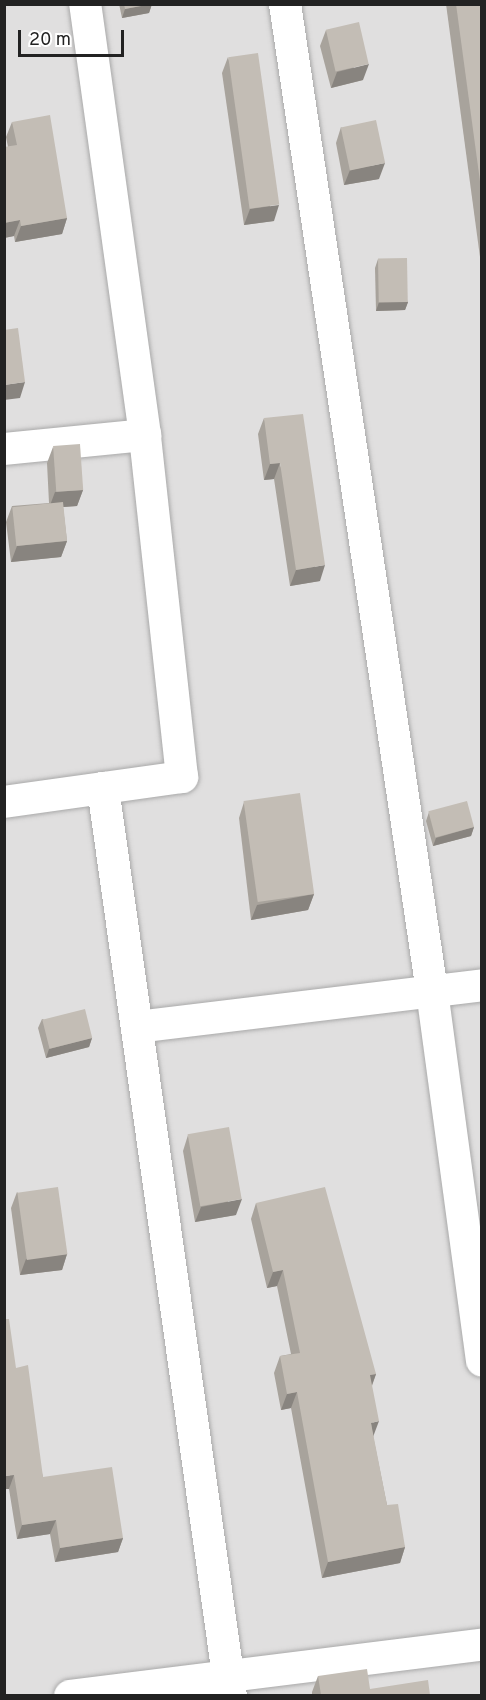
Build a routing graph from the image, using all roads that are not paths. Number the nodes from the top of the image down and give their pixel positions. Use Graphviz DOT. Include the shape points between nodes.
graph roads {
  1 [pos="85,4"];
  2 [pos="285,4"];
  3 [pos="145,435"];
  4 [pos="4,449"];
  5 [pos="103,788"];
  6 [pos="4,802"];
  7 [pos="482,985"];
  8 [pos="432,991"];
  9 [pos="137,1027"];
  10 [pos="482,1361"];
  11 [pos="482,1645"];
  12 [pos="230,1686"];
  13 [pos="70,1695"];
  1 -- 3 [label="street"];
  2 -- 8 [label="street"];
  3 -- 4 [label="street"];
  3 -- 5 [label="street" via="182,777"];
  5 -- 6 [label="street"];
  5 -- 9 [label="street"];
  7 -- 8 [label="street"];
  8 -- 9 [label="street"];
  8 -- 10 [label="street"];
  9 -- 12 [label="street"];
  11 -- 12 [label="street"];
  12 -- 13 [label="street"];
}
